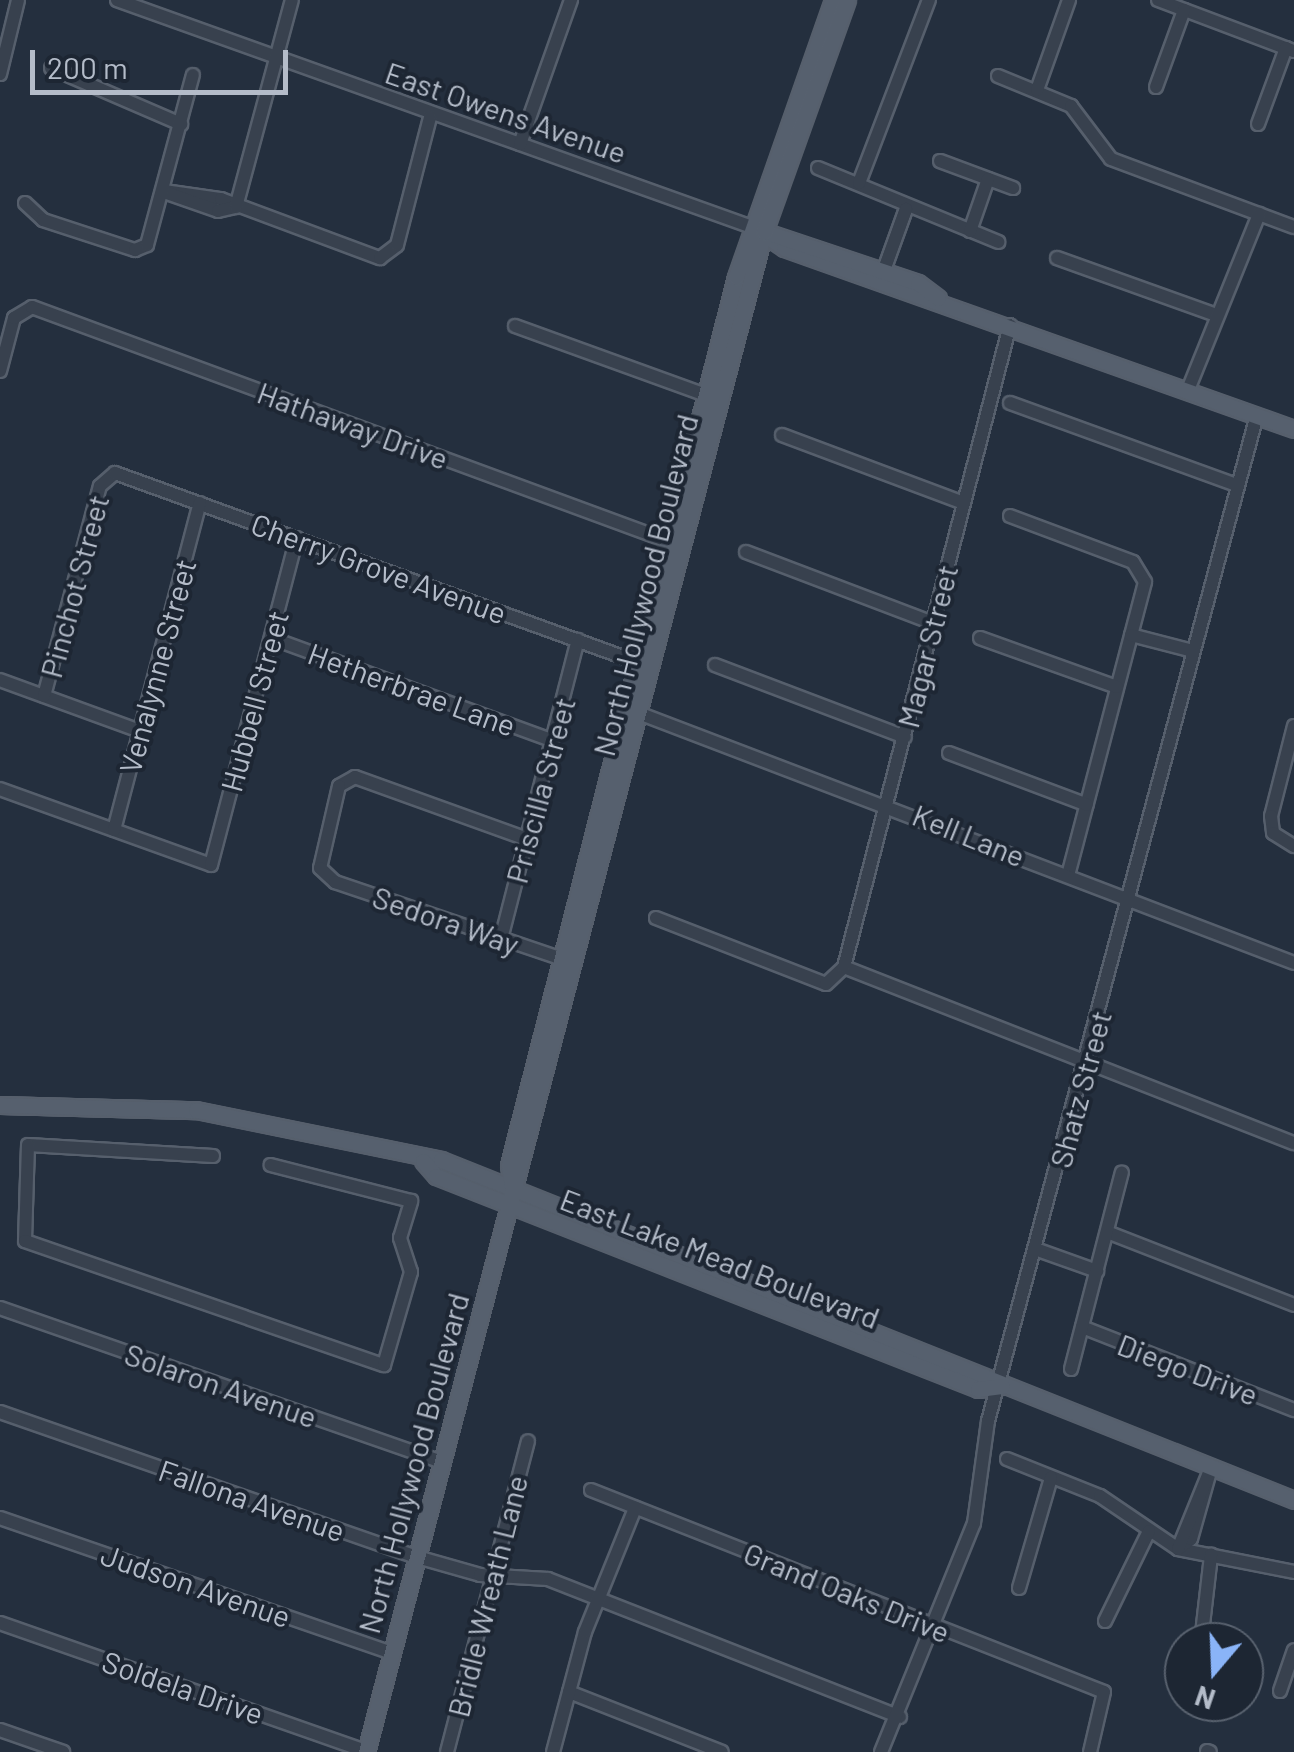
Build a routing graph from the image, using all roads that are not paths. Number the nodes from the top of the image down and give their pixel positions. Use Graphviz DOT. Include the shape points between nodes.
graph roads {
  1 [pos="18,0"];
  2 [pos="117,0"];
  3 [pos="292,0"];
  4 [pos="571,0"];
  5 [pos="834,0"];
  6 [pos="847,0"];
  7 [pos="929,0"];
  8 [pos="1069,0"];
  9 [pos="1158,0"];
  10 [pos="1184,10"];
  11 [pos="1290,49"];
  12 [pos="274,61"];
  13 [pos="51,68"];
  14 [pos="0,74"];
  15 [pos="194,74"];
  16 [pos="998,76"];
  17 [pos="1156,87"];
  18 [pos="1037,90"];
  19 [pos="430,117"];
  20 [pos="181,124"];
  21 [pos="1258,124"];
  22 [pos="520,144"];
  23 [pos="940,161"];
  24 [pos="818,168"];
  25 [pos="988,179"];
  26 [pos="859,183"];
  27 [pos="1013,188"];
  28 [pos="164,191"];
  29 [pos="25,203"];
  30 [pos="236,207"];
  31 [pos="906,208"];
  32 [pos="1260,214"];
  33 [pos="1294,227"];
  34 [pos="758,230"];
  35 [pos="970,231"];
  36 [pos="998,242"];
  37 [pos="1056,258"];
  38 [pos="884,270"];
  39 [pos="938,298"];
  40 [pos="1216,315"];
  41 [pos="1010,324"];
  42 [pos="515,326"];
  43 [pos="0,371"];
  44 [pos="1188,390"];
  45 [pos="714,397"];
  46 [pos="1010,403"];
  47 [pos="1257,416"];
  48 [pos="1294,429"];
  49 [pos="782,435"];
  50 [pos="106,476"];
  51 [pos="1237,485"];
  52 [pos="200,503"];
  53 [pos="964,503"];
  54 [pos="1010,516"];
  55 [pos="297,538"];
  56 [pos="676,544"];
  57 [pos="746,552"];
  58 [pos="933,623"];
  59 [pos="1131,635"];
  60 [pos="271,638"];
  61 [pos="980,638"];
  62 [pos="578,640"];
  63 [pos="1193,651"];
  64 [pos="645,665"];
  65 [pos="715,665"];
  66 [pos="0,680"];
  67 [pos="1117,687"];
  68 [pos="44,696"];
  69 [pos="641,714"];
  70 [pos="1294,726"];
  71 [pos="140,731"];
  72 [pos="905,737"];
  73 [pos="552,740"];
  74 [pos="950,753"];
  75 [pos="0,789"];
  76 [pos="887,802"];
  77 [pos="1087,804"];
  78 [pos="114,830"];
  79 [pos="527,839"];
  80 [pos="1294,846"];
  81 [pos="1068,874"];
  82 [pos="1129,900"];
  83 [pos="656,918"];
  84 [pos="501,939"];
  85 [pos="570,961"];
  86 [pos="1294,963"];
  87 [pos="844,967"];
  88 [pos="1086,1064"];
  89 [pos="0,1105"];
  90 [pos="1294,1143"];
  91 [pos="214,1156"];
  92 [pos="270,1164"];
  93 [pos="1122,1172"];
  94 [pos="510,1196"];
  95 [pos="1106,1232"];
  96 [pos="1038,1250"];
  97 [pos="657,1262"];
  98 [pos="1097,1271"];
  99 [pos="732,1273"];
  100 [pos="1294,1305"];
  101 [pos="816,1306"];
  102 [pos="0,1308"];
  103 [pos="774,1308"];
  104 [pos="1082,1327"];
  105 [pos="1071,1368"];
  106 [pos="1002,1386"];
  107 [pos="1294,1410"];
  108 [pos="0,1412"];
  109 [pos="528,1441"];
  110 [pos="1007,1459"];
  111 [pos="441,1462"];
  112 [pos="1211,1468"];
  113 [pos="1051,1478"];
  114 [pos="591,1490"];
  115 [pos="1294,1500"];
  116 [pos="635,1508"];
  117 [pos="0,1518"];
  118 [pos="1149,1531"];
  119 [pos="1178,1549"];
  120 [pos="1211,1555"];
  121 [pos="416,1557"];
  122 [pos="1294,1572"];
  123 [pos="492,1577"];
  124 [pos="1019,1588"];
  125 [pos="598,1598"];
  126 [pos="1105,1621"];
  127 [pos="1204,1622"];
  128 [pos="0,1624"];
  129 [pos="935,1626"];
  130 [pos="1294,1650"];
  131 [pos="392,1652"];
  132 [pos="569,1692"];
  133 [pos="1280,1692"];
  134 [pos="900,1717"];
  135 [pos="0,1730"];
  136 [pos="366,1751"];
  137 [pos="63,1752"];
  138 [pos="447,1752"];
  139 [pos="553,1752"];
  140 [pos="722,1752"];
  141 [pos="881,1752"];
  142 [pos="1090,1752"];
  1 -- 14 [label="street"];
  2 -- 12 [label="street, East Owens Avenue"];
  3 -- 12 [label="street"];
  4 -- 22 [label="street"];
  5 -- 34 [label="main road, North Hollywood Boulevard"];
  6 -- 34 [label="main road, North Hollywood Boulevard"];
  7 -- 26 [label="street"];
  8 -- 18 [label="street"];
  9 -- 10 [label="street"];
  10 -- 11 [label="street"];
  10 -- 17 [label="street"];
  11 -- 21 [label="street"];
  12 -- 19 [label="street, East Owens Avenue"];
  12 -- 30 [label="street"];
  13 -- 20 [label="street"];
  15 -- 20 [label="street"];
  16 -- 18 [label="street"];
  18 -- 32 [label="street" via="1071,106 1111,159"];
  19 -- 22 [label="street, East Owens Avenue"];
  19 -- 30 [label="street" via="390,254 372,257"];
  20 -- 28 [label="street"];
  22 -- 34 [label="street, East Owens Avenue"];
  23 -- 25 [label="street"];
  24 -- 26 [label="street"];
  25 -- 27 [label="street"];
  25 -- 35 [label="street"];
  26 -- 31 [label="street"];
  28 -- 29 [label="street" via="147,245 134,250 43,220"];
  28 -- 30 [label="street"];
  31 -- 35 [label="street"];
  31 -- 38 [label="street"];
  32 -- 33 [label="street"];
  32 -- 40 [label="street"];
  34 -- 38 [label="main road, East Owens Avenue"];
  34 -- 39 [label="main road, East Owens Avenue" via="784,248"];
  34 -- 45 [label="main road, North Hollywood Boulevard"];
  35 -- 36 [label="street"];
  37 -- 40 [label="street"];
  38 -- 39 [label="main road, East Owens Avenue"];
  39 -- 41 [label="main road, East Owens Avenue"];
  40 -- 44 [label="street"];
  41 -- 44 [label="main road, East Owens Avenue"];
  41 -- 53 [label="street, Magar Street"];
  42 -- 45 [label="street"];
  43 -- 56 [label="street, Hathaway Drive" via="23,309"];
  44 -- 47 [label="main road, East Owens Avenue"];
  45 -- 56 [label="main road, North Hollywood Boulevard"];
  46 -- 51 [label="street"];
  47 -- 48 [label="main road, East Owens Avenue"];
  47 -- 51 [label="street, Shatz Street"];
  49 -- 53 [label="street"];
  50 -- 52 [label="street, Cherry Grove Avenue"];
  50 -- 68 [label="street, Pinchot Street"];
  51 -- 63 [label="street, Shatz Street"];
  52 -- 55 [label="street, Cherry Grove Avenue"];
  52 -- 71 [label="street, Venalynne Street"];
  53 -- 58 [label="street, Magar Street"];
  54 -- 59 [label="street" via="1142,570"];
  55 -- 60 [label="street, Hubbell Street"];
  55 -- 62 [label="street, Cherry Grove Avenue"];
  56 -- 64 [label="main road, North Hollywood Boulevard"];
  57 -- 58 [label="street"];
  58 -- 72 [label="street, Magar Street"];
  59 -- 63 [label="street"];
  59 -- 67 [label="street"];
  60 -- 73 [label="street, Hetherbrae Lane"];
  60 -- 78 [label="street, Hubbell Street" via="211,865"];
  61 -- 67 [label="street"];
  62 -- 64 [label="street, Cherry Grove Avenue"];
  62 -- 73 [label="street, Priscilla Street"];
  63 -- 82 [label="street, Shatz Street"];
  64 -- 69 [label="main road, North Hollywood Boulevard"];
  64 -- 85 [label="main road, North Hollywood Boulevard"];
  65 -- 72 [label="street"];
  66 -- 68 [label="street"];
  67 -- 77 [label="street"];
  68 -- 71 [label="street"];
  69 -- 76 [label="street, Kell Lane"];
  69 -- 85 [label="main road, North Hollywood Boulevard"];
  70 -- 80 [label="street" via="1273,834"];
  71 -- 78 [label="street, Venalynne Street"];
  72 -- 76 [label="street, Magar Street"];
  73 -- 79 [label="street, Priscilla Street"];
  74 -- 77 [label="street"];
  75 -- 78 [label="street"];
  76 -- 81 [label="street, Kell Lane"];
  76 -- 87 [label="street, Magar Street"];
  77 -- 81 [label="street"];
  79 -- 84 [label="street, Priscilla Street"];
  79 -- 84 [label="street, Sedora Way" via="347,780 320,868 335,882"];
  81 -- 82 [label="street, Kell Lane"];
  82 -- 86 [label="street, Kell Lane"];
  82 -- 88 [label="street, Shatz Street"];
  83 -- 87 [label="street" via="826,984"];
  84 -- 85 [label="street, Sedora Way"];
  85 -- 94 [label="main road, North Hollywood Boulevard" via="509,1168"];
  87 -- 88 [label="street"];
  88 -- 90 [label="street"];
  88 -- 96 [label="street, Shatz Street"];
  89 -- 94 [label="main road, East Lake Mead Boulevard" via="196,1110 423,1161 436,1176"];
  91 -- 92 [label="street" via="28,1145 25,1241 384,1365 411,1272 400,1238 411,1200"];
  93 -- 95 [label="street"];
  94 -- 97 [label="main road, East Lake Mead Boulevard"];
  94 -- 99 [label="main road, East Lake Mead Boulevard"];
  94 -- 111 [label="main road, North Hollywood Boulevard"];
  95 -- 98 [label="street"];
  95 -- 100 [label="street"];
  96 -- 98 [label="street"];
  96 -- 106 [label="street, Shatz Street"];
  97 -- 99 [label="main road"];
  97 -- 103 [label="main road, East Lake Mead Boulevard"];
  98 -- 104 [label="street"];
  99 -- 101 [label="main road, East Lake Mead Boulevard"];
  101 -- 103 [label="main road"];
  101 -- 106 [label="main road, East Lake Mead Boulevard"];
  102 -- 111 [label="street, Solaron Avenue"];
  103 -- 106 [label="main road, East Lake Mead Boulevard" via="978,1389"];
  104 -- 105 [label="street"];
  104 -- 107 [label="street, Diego Drive"];
  106 -- 112 [label="main road, East Lake Mead Boulevard"];
  106 -- 129 [label="street, Shatz Street" via="980,1460 974,1524"];
  108 -- 121 [label="street, Fallona Avenue"];
  109 -- 123 [label="street, Bridle Wreath Lane"];
  110 -- 113 [label="street"];
  111 -- 121 [label="main road, North Hollywood Boulevard"];
  112 -- 115 [label="main road, East Lake Mead Boulevard"];
  112 -- 119 [label="street"];
  113 -- 118 [label="street"];
  113 -- 124 [label="street"];
  114 -- 116 [label="street, Grand Oaks Drive"];
  116 -- 125 [label="street"];
  116 -- 129 [label="street, Grand Oaks Drive"];
  117 -- 131 [label="street, Judson Avenue"];
  118 -- 119 [label="street"];
  118 -- 126 [label="street"];
  119 -- 120 [label="street"];
  120 -- 122 [label="street"];
  120 -- 127 [label="street"];
  121 -- 123 [label="street, Fallona Avenue"];
  121 -- 131 [label="main road, North Hollywood Boulevard"];
  123 -- 125 [label="street, Fallona Avenue" via="548,1579"];
  123 -- 138 [label="street, Bridle Wreath Lane"];
  125 -- 132 [label="street"];
  125 -- 134 [label="street, Fallona Avenue"];
  128 -- 136 [label="street, Soldela Drive"];
  129 -- 134 [label="street, Shatz Street"];
  129 -- 142 [label="street, Grand Oaks Drive" via="1104,1692"];
  130 -- 133 [label="street"];
  131 -- 136 [label="main road, North Hollywood Boulevard"];
  132 -- 139 [label="street"];
  132 -- 140 [label="street"];
  134 -- 141 [label="street, Shatz Street"];
  135 -- 137 [label="street"];
}
